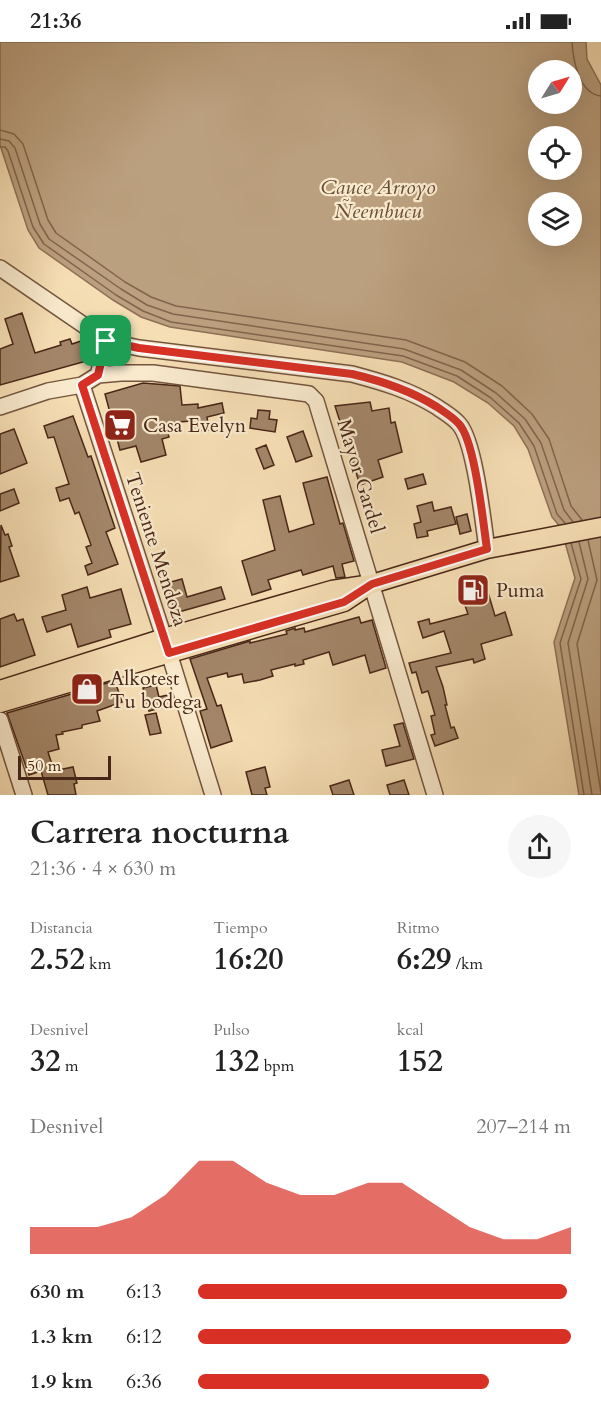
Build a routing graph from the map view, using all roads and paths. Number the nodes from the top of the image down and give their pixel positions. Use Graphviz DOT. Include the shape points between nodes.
graph roads {
  1 [pos="0,268"];
  2 [pos="106,341"];
  3 [pos="98,375"];
  4 [pos="82,385"];
  5 [pos="0,400"];
  6 [pos="0,407"];
  7 [pos="601,527"];
  8 [pos="487,549"];
  9 [pos="372,584"];
  10 [pos="167,645"];
  11 [pos="0,690"];
  12 [pos="0,703"];
  13 [pos="0,720"];
  14 [pos="24,795"];
  15 [pos="213,795"];
  16 [pos="435,795"];
  1 -- 2 [label="street"];
  2 -- 3 [label="street"];
  2 -- 8 [label="street" via="352,374 416,394 460,424 466,436"];
  3 -- 4 [label="street, Mayor Gardel"];
  3 -- 9 [label="street, Mayor Gardel" via="153,373 309,394 316,401"];
  4 -- 5 [label="street" via="45,386"];
  4 -- 6 [label="street" via="48,391"];
  4 -- 10 [label="street, Teniente Mendoza"];
  7 -- 8 [label="main road"];
  8 -- 9 [label="main road"];
  9 -- 10 [label="main road" via="332,590"];
  9 -- 16 [label="street, Mayor Gardel"];
  10 -- 11 [label="main road"];
  10 -- 12 [label="main road"];
  10 -- 15 [label="street, Teniente Mendoza"];
  13 -- 14 [label="street"];
}
